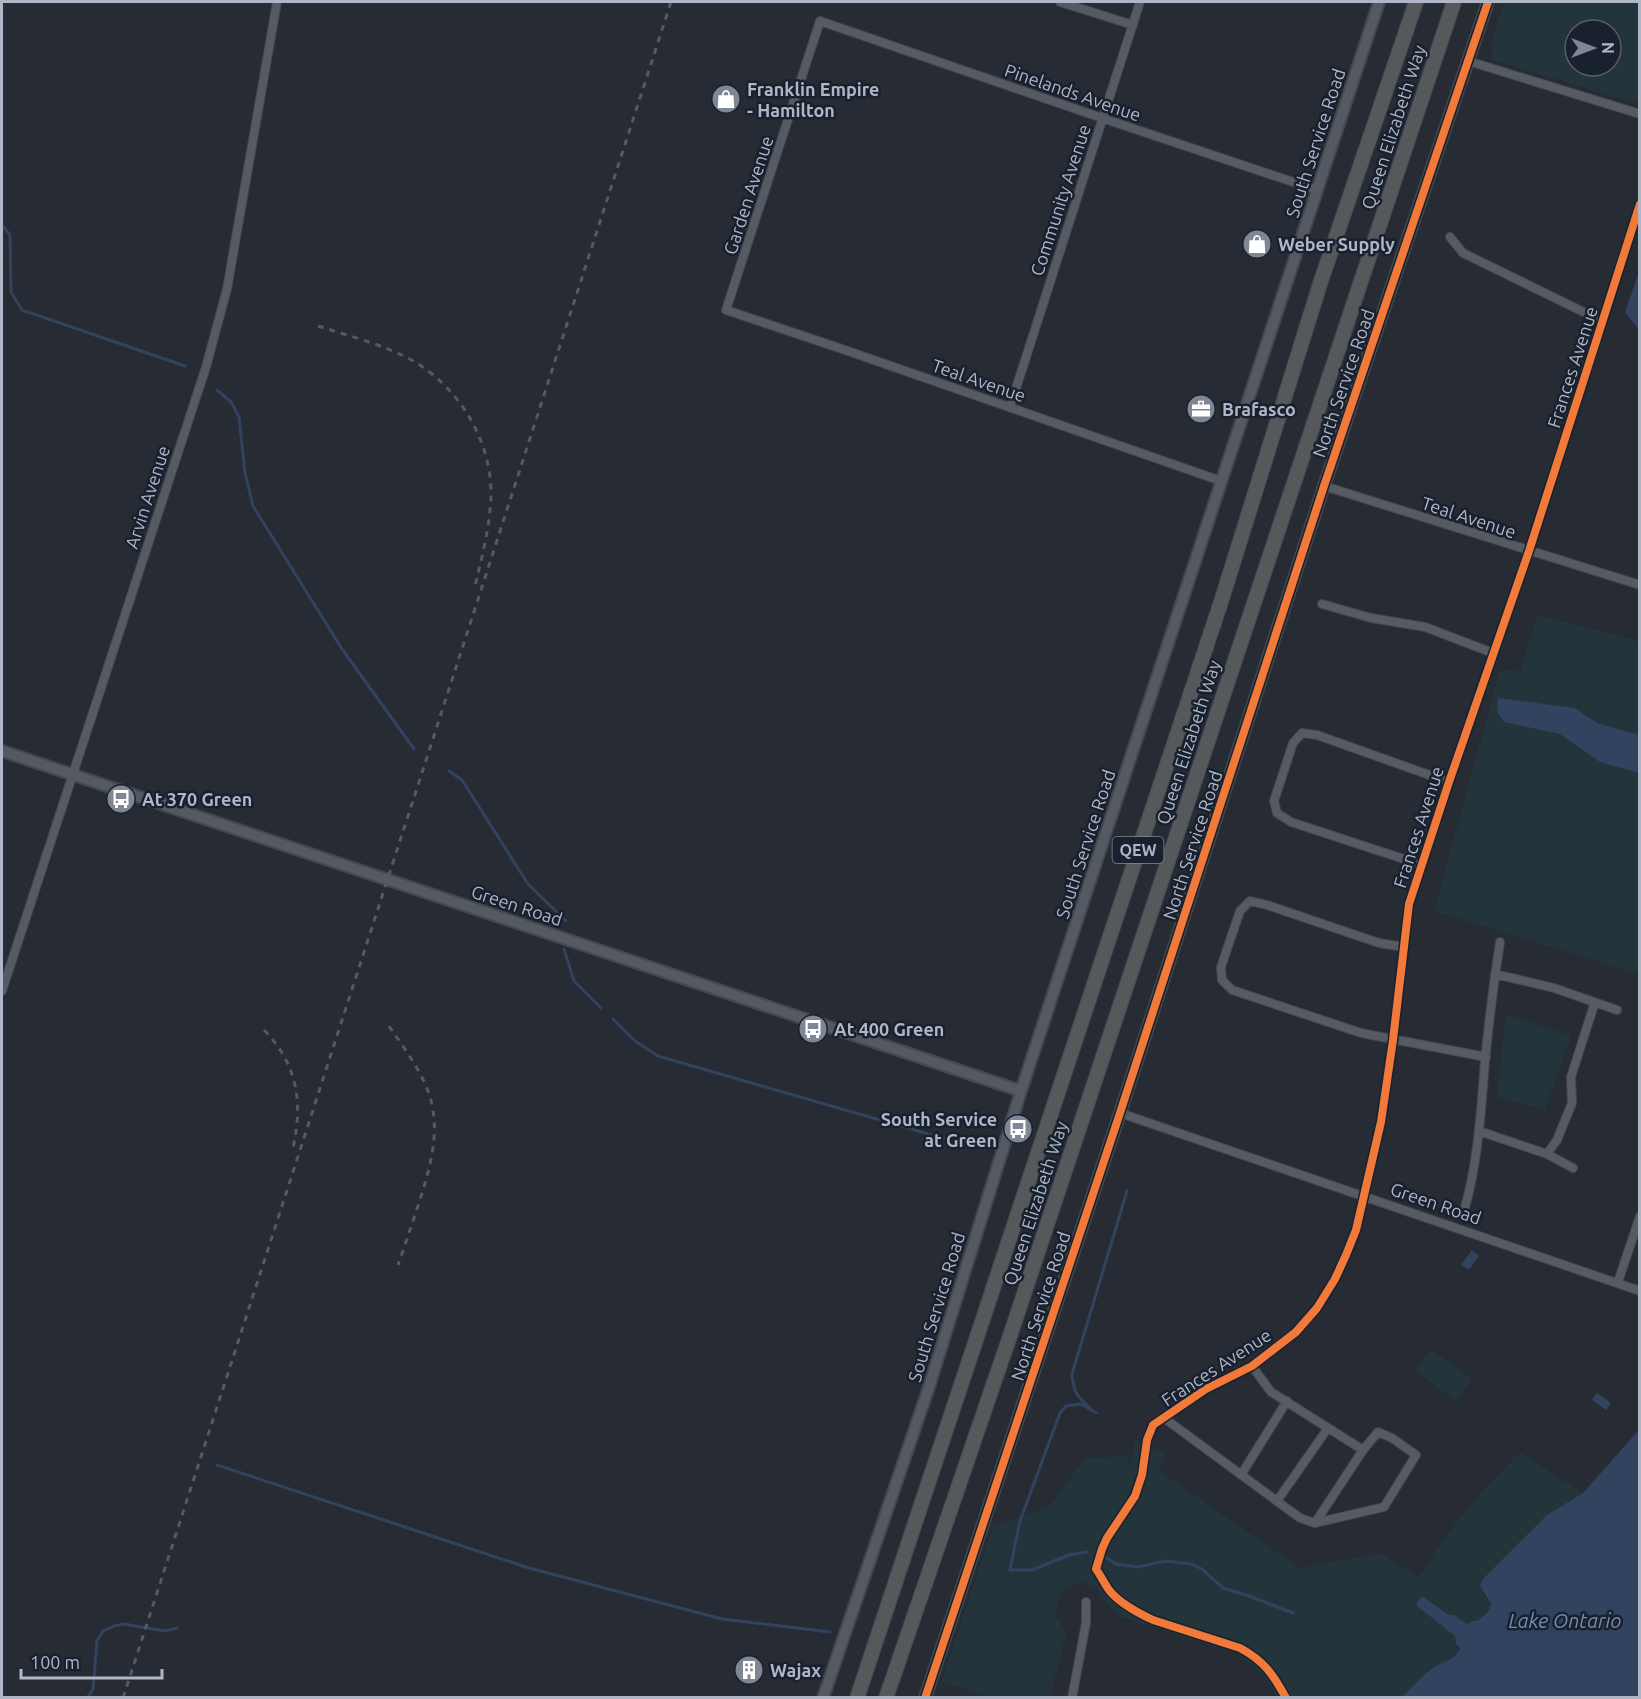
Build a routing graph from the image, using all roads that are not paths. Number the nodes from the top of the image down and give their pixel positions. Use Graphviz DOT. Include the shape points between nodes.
graph roads {
  1 [pos="277,2"];
  2 [pos="1060,2"];
  3 [pos="1140,2"];
  4 [pos="1379,2"];
  5 [pos="1416,2"];
  6 [pos="1454,2"];
  7 [pos="1488,2"];
  8 [pos="820,21"];
  9 [pos="1133,25"];
  10 [pos="1468,61"];
  11 [pos="1640,114"];
  12 [pos="1102,118"];
  13 [pos="1317,189"];
  14 [pos="1640,204"];
  15 [pos="1450,237"];
  16 [pos="726,310"];
  17 [pos="1602,321"];
  18 [pos="1010,407"];
  19 [pos="1221,481"];
  20 [pos="1324,486"];
  21 [pos="1529,551"];
  22 [pos="1640,585"];
  23 [pos="1322,604"];
  24 [pos="1493,653"];
  25 [pos="2,751"];
  26 [pos="73,775"];
  27 [pos="1449,782"];
  28 [pos="1422,865"];
  29 [pos="1500,942"];
  30 [pos="1404,947"];
  31 [pos="1495,974"];
  32 [pos="2,991"];
  33 [pos="1595,1002"];
  34 [pos="1617,1010"];
  35 [pos="1393,1040"];
  36 [pos="1486,1057"];
  37 [pos="1021,1091"];
  38 [pos="1120,1113"];
  39 [pos="1479,1131"];
  40 [pos="1547,1154"];
  41 [pos="1573,1168"];
  42 [pos="1365,1197"];
  43 [pos="1464,1211"];
  44 [pos="1640,1216"];
  45 [pos="1618,1282"];
  46 [pos="1640,1291"];
  47 [pos="1252,1366"];
  48 [pos="1287,1401"];
  49 [pos="1164,1418"];
  50 [pos="1153,1425"];
  51 [pos="1328,1428"];
  52 [pos="1363,1450"];
  53 [pos="1241,1475"];
  54 [pos="1277,1501"];
  55 [pos="1315,1522"];
  56 [pos="1086,1602"];
  57 [pos="823,1698"];
  58 [pos="857,1698"];
  59 [pos="886,1698"];
  60 [pos="925,1698"];
  61 [pos="1071,1698"];
  1 -- 26 [label="street, Arvin Avenue" via="224,301"];
  2 -- 9 [label="street"];
  3 -- 9 [label="street, Community Avenue"];
  4 -- 13 [label="street, South Service Road"];
  5 -- 58 [label="highway, Queen Elizabeth Way / QEW"];
  6 -- 59 [label="highway, Queen Elizabeth Way / QEW"];
  7 -- 10 [label="street, North Service Road"];
  8 -- 12 [label="street, Pinelands Avenue"];
  8 -- 16 [label="street, Garden Avenue"];
  9 -- 12 [label="street, Community Avenue"];
  10 -- 11 [label="street"];
  10 -- 20 [label="street, North Service Road"];
  12 -- 13 [label="street, Pinelands Avenue"];
  12 -- 18 [label="street, Community Avenue"];
  13 -- 19 [label="street, South Service Road"];
  14 -- 17 [label="street, Frances Avenue"];
  15 -- 17 [label="street" via="1463,253"];
  16 -- 18 [label="street, Teal Avenue"];
  17 -- 21 [label="street, Frances Avenue"];
  18 -- 19 [label="street, Teal Avenue"];
  19 -- 37 [label="street, South Service Road"];
  20 -- 21 [label="street, Teal Avenue"];
  20 -- 38 [label="street, North Service Road"];
  21 -- 22 [label="street, Teal Avenue"];
  21 -- 24 [label="street, Frances Avenue"];
  23 -- 24 [label="street" via="1425,627"];
  24 -- 27 [label="street, Frances Avenue"];
  25 -- 26 [label="street, Green Road"];
  26 -- 32 [label="street, Arvin Avenue"];
  26 -- 37 [label="street, Green Road"];
  27 -- 28 [label="street, Frances Avenue"];
  27 -- 28 [label="street" via="1302,733 1293,743 1274,801 1277,813 1291,822"];
  28 -- 30 [label="street, Frances Avenue" via="1409,904"];
  29 -- 31 [label="street"];
  30 -- 35 [label="street, Frances Avenue"];
  30 -- 35 [label="street" via="1379,943 1267,904 1250,902 1240,911 1221,967 1222,980 1232,990"];
  31 -- 33 [label="street"];
  31 -- 36 [label="street"];
  33 -- 34 [label="street"];
  33 -- 40 [label="street" via="1571,1077 1572,1103"];
  35 -- 36 [label="street"];
  35 -- 42 [label="street, Frances Avenue"];
  36 -- 39 [label="street"];
  37 -- 57 [label="street, South Service Road" via="929,1387"];
  38 -- 42 [label="street, Green Road"];
  38 -- 60 [label="street, North Service Road"];
  39 -- 40 [label="street"];
  39 -- 43 [label="street"];
  40 -- 41 [label="street"];
  42 -- 45 [label="street, Green Road"];
  42 -- 47 [label="street, Frances Avenue" via="1346,1255 1317,1308 1296,1332"];
  44 -- 45 [label="street"];
  45 -- 46 [label="street, Green Road"];
  47 -- 48 [label="street" via="1271,1392"];
  47 -- 49 [label="street, Frances Avenue" via="1206,1389"];
  48 -- 51 [label="street"];
  48 -- 53 [label="street"];
  49 -- 50 [label="street, Frances Avenue"];
  49 -- 53 [label="street"];
  51 -- 52 [label="street"];
  51 -- 54 [label="street"];
  52 -- 55 [label="street"];
  52 -- 55 [label="street" via="1378,1432 1416,1455 1384,1507"];
  53 -- 54 [label="street"];
  54 -- 55 [label="street" via="1300,1518"];
  56 -- 61 [label="street" via="1086,1623"];
}
